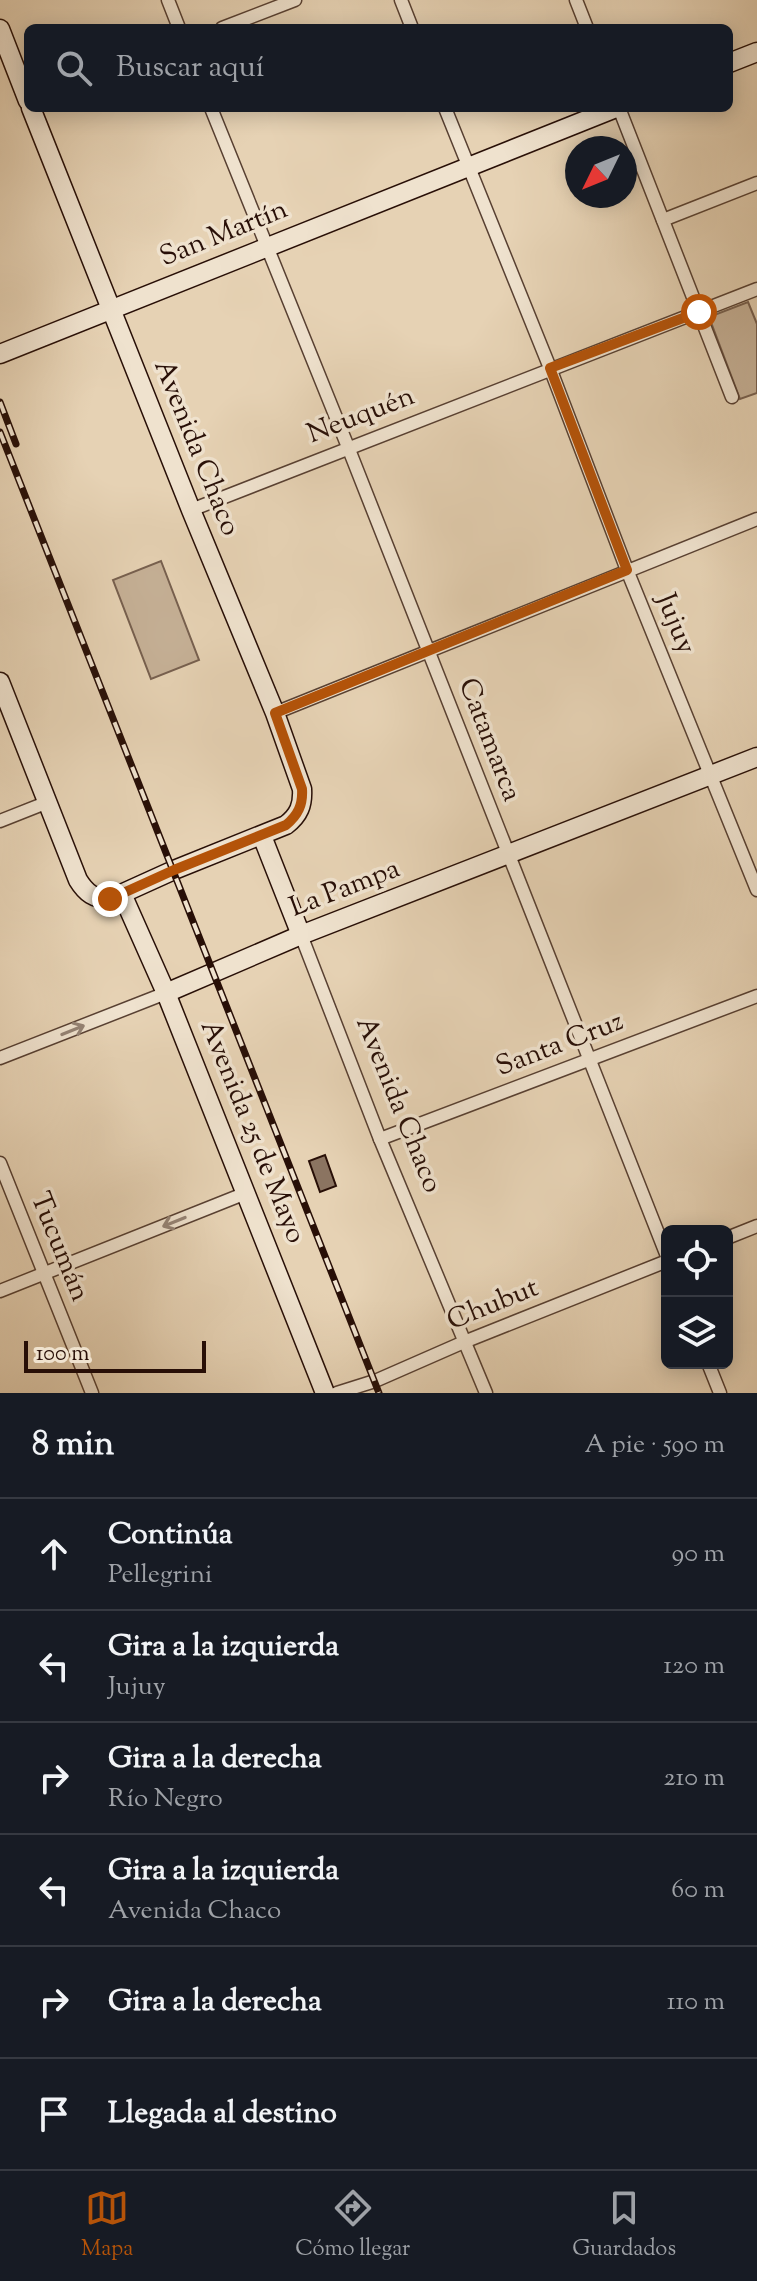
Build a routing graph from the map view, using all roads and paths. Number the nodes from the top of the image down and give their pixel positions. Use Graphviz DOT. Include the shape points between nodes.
graph roads {
  1 [pos="168,0"];
  2 [pos="295,0"];
  3 [pos="401,0"];
  4 [pos="576,0"];
  5 [pos="177,24"];
  6 [pos="232,24"];
  7 [pos="410,24"];
  8 [pos="585,24"];
  9 [pos="0,29"];
  10 [pos="757,52"];
  11 [pos="733,61"];
  12 [pos="24,91"];
  13 [pos="33,112"];
  14 [pos="213,112"];
  15 [pos="447,112"];
  16 [pos="607,112"];
  17 [pos="619,112"];
  18 [pos="469,167"];
  19 [pos="757,183"];
  20 [pos="663,220"];
  21 [pos="267,247"];
  22 [pos="756,292"];
  23 [pos="111,310"];
  24 [pos="699,312"];
  25 [pos="0,354"];
  26 [pos="550,368"];
  27 [pos="732,397"];
  28 [pos="348,447"];
  29 [pos="191,510"];
  30 [pos="757,519"];
  31 [pos="627,570"];
  32 [pos="429,652"];
  33 [pos="0,682"];
  34 [pos="275,713"];
  35 [pos="757,757"];
  36 [pos="711,776"];
  37 [pos="48,802"];
  38 [pos="0,821"];
  39 [pos="262,836"];
  40 [pos="508,856"];
  41 [pos="757,890"];
  42 [pos="122,894"];
  43 [pos="301,935"];
  44 [pos="166,993"];
  45 [pos="757,996"];
  46 [pos="0,1058"];
  47 [pos="589,1060"];
  48 [pos="380,1139"];
  49 [pos="0,1163"];
  50 [pos="246,1193"];
  51 [pos="757,1226"];
  52 [pos="733,1236"];
  53 [pos="661,1244"];
  54 [pos="661,1261"];
  55 [pos="44,1273"];
  56 [pos="0,1291"];
  57 [pos="464,1342"];
  58 [pos="710,1369"];
  59 [pos="92,1393"];
  60 [pos="325,1393"];
  61 [pos="337,1393"];
  62 [pos="486,1393"];
  63 [pos="720,1393"];
  1 -- 5 [label="street"];
  2 -- 6 [label="street"];
  3 -- 7 [label="street"];
  4 -- 8 [label="street"];
  9 -- 12 [label="street"];
  10 -- 11 [label="street"];
  13 -- 23 [label="street, Avenida Chaco"];
  14 -- 21 [label="street, Catamarca"];
  15 -- 18 [label="street, Jujuy"];
  16 -- 18 [label="street, San Martín"];
  17 -- 20 [label="street"];
  18 -- 21 [label="street, San Martín"];
  18 -- 26 [label="street, Jujuy"];
  19 -- 20 [label="street"];
  20 -- 24 [label="street"];
  21 -- 23 [label="street, San Martín"];
  21 -- 28 [label="street, Catamarca"];
  22 -- 24 [label="street, Neuquén"];
  23 -- 25 [label="street, San Martín"];
  23 -- 29 [label="street, Avenida Chaco"];
  24 -- 26 [label="street, Neuquén"];
  24 -- 27 [label="street"];
  26 -- 28 [label="street, Neuquén"];
  26 -- 31 [label="street, Jujuy"];
  28 -- 29 [label="street, Neuquén"];
  28 -- 32 [label="street, Catamarca"];
  29 -- 34 [label="street, Avenida Chaco"];
  30 -- 31 [label="street"];
  31 -- 32 [label="street"];
  31 -- 36 [label="street, Jujuy"];
  32 -- 34 [label="street"];
  32 -- 40 [label="street, Catamarca"];
  33 -- 37 [label="street"];
  34 -- 39 [label="street, Avenida Chaco" via="302,799 294,818"];
  35 -- 36 [label="street, La Pampa"];
  36 -- 40 [label="street, La Pampa"];
  36 -- 41 [label="street, Jujuy"];
  37 -- 38 [label="street"];
  37 -- 42 [label="street" via="83,889 100,899"];
  39 -- 42 [label="street"];
  39 -- 43 [label="street, Avenida Chaco"];
  40 -- 43 [label="street, La Pampa"];
  40 -- 47 [label="street, Catamarca"];
  42 -- 44 [label="street, Avenida 25 de Mayo"];
  43 -- 44 [label="street, La Pampa"];
  43 -- 48 [label="street, Avenida Chaco"];
  46 -- 44 [label="street, La Pampa, one-way"];
  44 -- 50 [label="street, Avenida 25 de Mayo"];
  45 -- 47 [label="street, Santa Cruz"];
  47 -- 48 [label="street, Santa Cruz"];
  47 -- 53 [label="street, Catamarca"];
  48 -- 57 [label="street, Avenida Chaco"];
  49 -- 55 [label="street, Tucumán"];
  50 -- 55 [label="street, one-way"];
  50 -- 60 [label="street, Avenida 25 de Mayo"];
  51 -- 52 [label="street"];
  54 -- 57 [label="street, Chubut"];
  55 -- 56 [label="street"];
  55 -- 59 [label="street, Tucumán"];
  57 -- 61 [label="street, Chubut"];
  57 -- 62 [label="street, Avenida Chaco"];
  58 -- 63 [label="street"];
}
